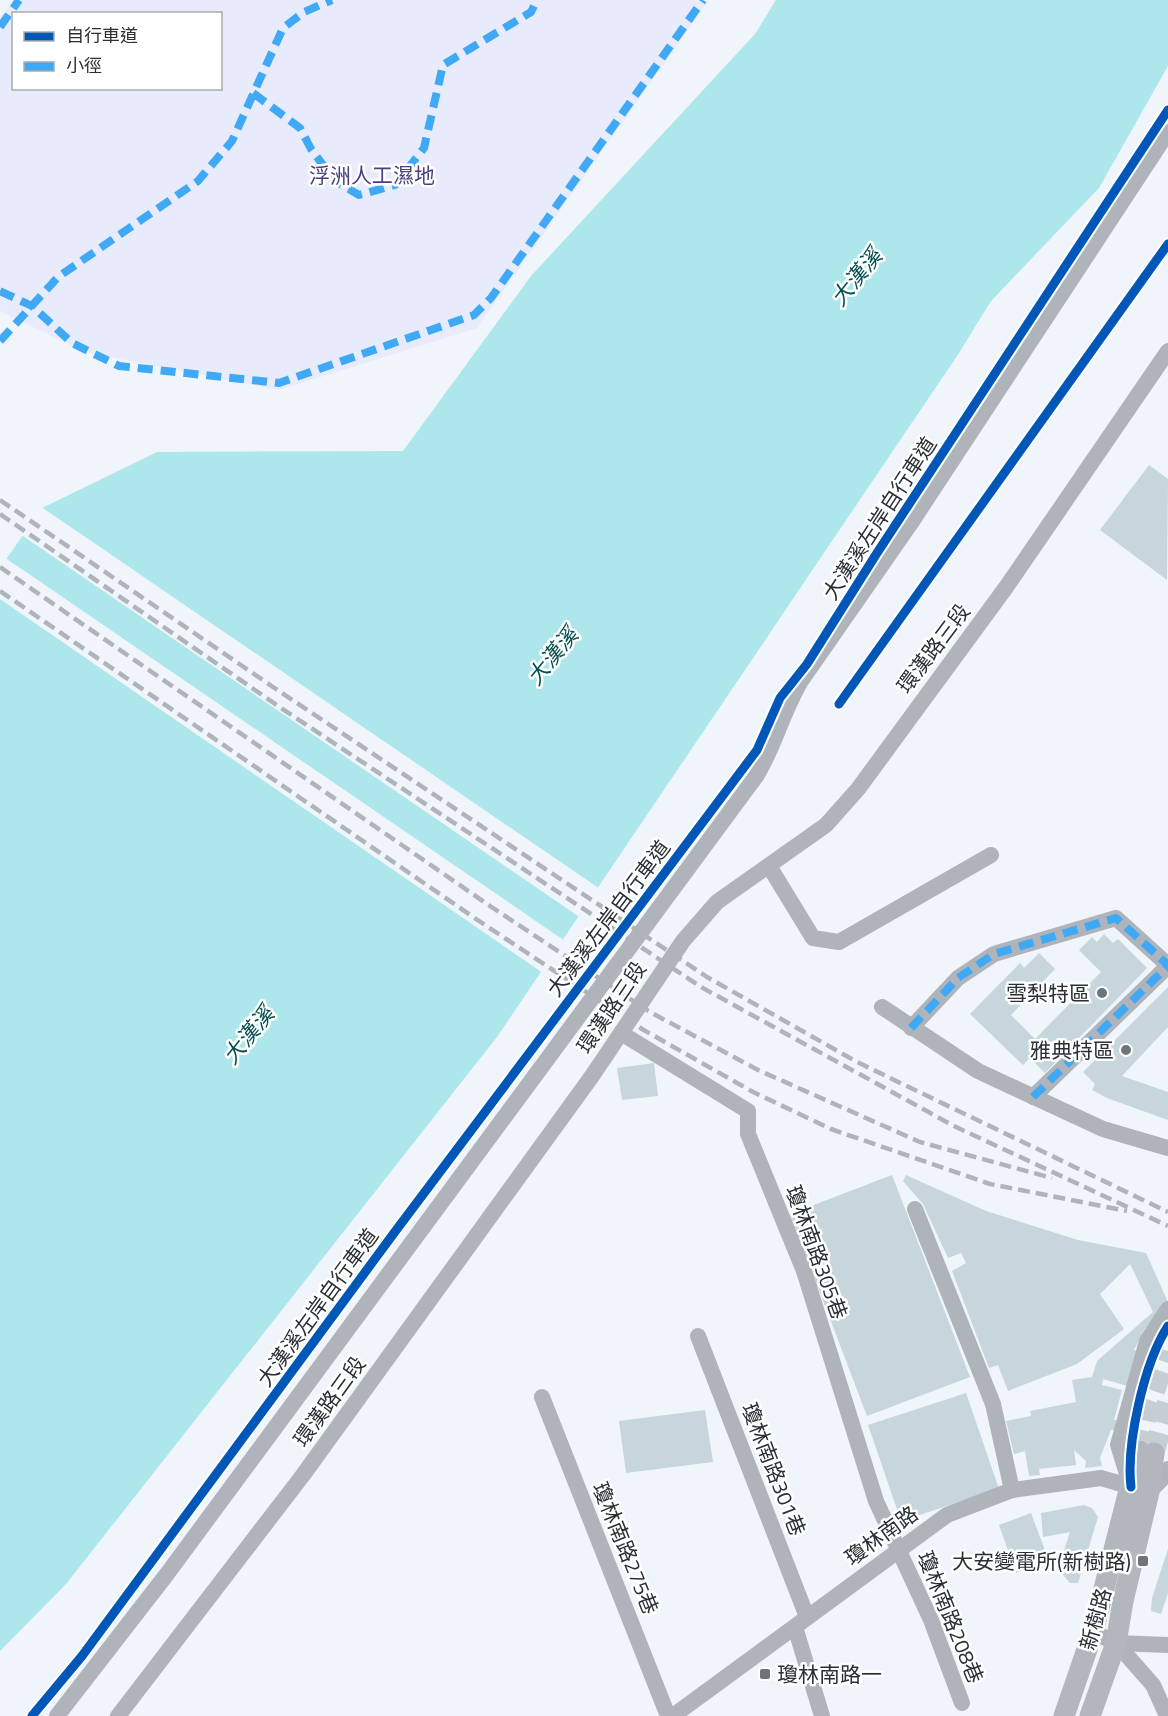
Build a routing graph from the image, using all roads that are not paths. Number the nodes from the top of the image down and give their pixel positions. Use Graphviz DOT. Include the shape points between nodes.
graph roads {
  1 [pos="1168,132"];
  2 [pos="1168,351"];
  3 [pos="991,855"];
  4 [pos="769,866"];
  5 [pos="1168,966"];
  6 [pos="882,1007"];
  7 [pos="911,1028"];
  8 [pos="621,1034"];
  9 [pos="1033,1097"];
  10 [pos="1168,1148"];
  11 [pos="915,1209"];
  12 [pos="1168,1309"];
  13 [pos="698,1336"];
  14 [pos="542,1397"];
  15 [pos="1147,1452"];
  16 [pos="1168,1469"];
  17 [pos="1140,1489"];
  18 [pos="1011,1490"];
  19 [pos="898,1548"];
  20 [pos="801,1622"];
  21 [pos="1093,1632"];
  22 [pos="1116,1643"];
  23 [pos="1168,1645"];
  24 [pos="962,1702"];
  25 [pos="57,1716"];
  26 [pos="118,1716"];
  27 [pos="668,1716"];
  28 [pos="673,1716"];
  29 [pos="822,1716"];
  30 [pos="1064,1716"];
  31 [pos="1090,1716"];
  32 [pos="1167,1716"];
  1 -- 25 [label="street" via="911,523 801,681 757,775 167,1574"];
  2 -- 4 [label="street, 環漢路三段" via="1007,586 858,789 826,825"];
  3 -- 4 [label="street" via="839,942 813,938"];
  4 -- 8 [label="street, 環漢路三段" via="717,902 682,941"];
  5 -- 7 [label="street" via="1116,918 994,954 958,978"];
  5 -- 9 [label="street"];
  6 -- 7 [label="street"];
  7 -- 9 [label="street" via="978,1071"];
  8 -- 19 [label="street, 瓊林南路305巷" via="748,1111 748,1134 804,1271 876,1501"];
  8 -- 26 [label="street, 環漢路三段" via="303,1475"];
  9 -- 10 [label="street" via="1103,1129"];
  11 -- 18 [label="street" via="993,1404"];
  12 -- 17 [label="street" via="1147,1341 1118,1445"];
  13 -- 20 [label="street, 瓊林南路301巷"];
  14 -- 27 [label="street, 瓊林南路275巷"];
  15 -- 17 [label="main road, 新樹路"];
  16 -- 17 [label="street" via="1166,1475"];
  17 -- 18 [label="street, 瓊林南路" via="1101,1478"];
  17 -- 21 [label="main road, 新樹路"];
  17 -- 22 [label="main road, 新樹路"];
  18 -- 19 [label="street, 瓊林南路" via="947,1515"];
  19 -- 20 [label="street, 瓊林南路"];
  19 -- 24 [label="street, 瓊林南路208巷"];
  20 -- 28 [label="street, 瓊林南路"];
  20 -- 29 [label="street, 瓊林南路301巷"];
  21 -- 22 [label="street"];
  21 -- 30 [label="main road, 新樹路"];
  22 -- 23 [label="street"];
  22 -- 31 [label="main road, 新樹路"];
  22 -- 32 [label="street" via="1153,1685"];
}
